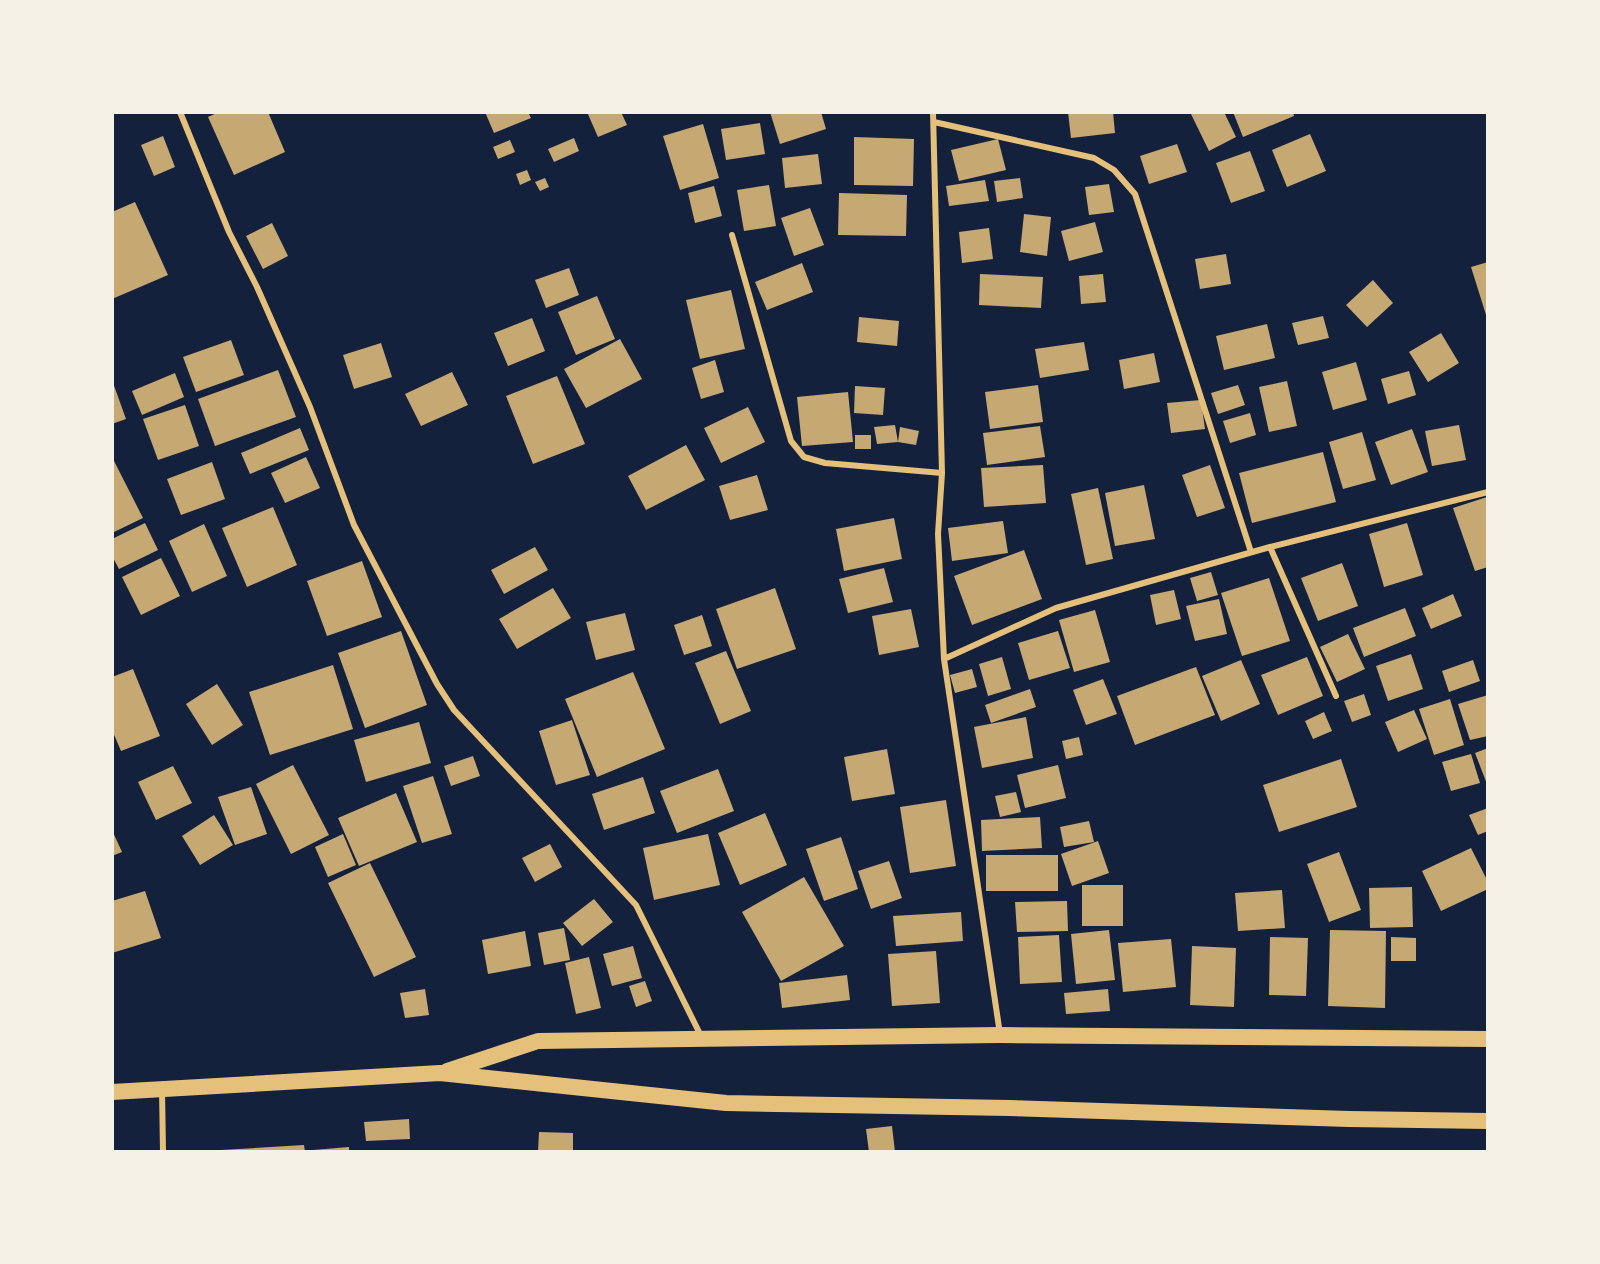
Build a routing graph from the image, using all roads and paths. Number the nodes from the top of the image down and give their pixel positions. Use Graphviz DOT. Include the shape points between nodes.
graph roads {
  1 [pos="180,112"];
  2 [pos="933,112"];
  3 [pos="934,122"];
  4 [pos="732,236"];
  5 [pos="942,473"];
  6 [pos="1488,492"];
  7 [pos="1270,547"];
  8 [pos="1251,552"];
  9 [pos="944,659"];
  10 [pos="1336,696"];
  11 [pos="1000,1035"];
  12 [pos="703,1039"];
  13 [pos="1488,1039"];
  14 [pos="440,1073"];
  15 [pos="162,1089"];
  16 [pos="112,1092"];
  17 [pos="1488,1121"];
  18 [pos="163,1152"];
  1 -- 12 [label="street" via="229,232 310,407 354,525 437,684 454,710 636,906"];
  2 -- 3 [label="street"];
  3 -- 5 [label="street"];
  3 -- 8 [label="street" via="1094,158 1114,170 1135,194"];
  4 -- 5 [label="street" via="791,441 804,457 825,463"];
  5 -- 9 [label="street" via="938,534"];
  6 -- 7 [label="street"];
  7 -- 8 [label="street"];
  7 -- 10 [label="street"];
  8 -- 9 [label="street" via="1056,608"];
  9 -- 11 [label="street"];
  11 -- 12 [label="highway"];
  11 -- 13 [label="highway"];
  12 -- 14 [label="highway" via="538,1041"];
  14 -- 15 [label="highway"];
  14 -- 17 [label="highway" via="726,1103"];
  15 -- 16 [label="highway"];
  15 -- 18 [label="street"];
}
